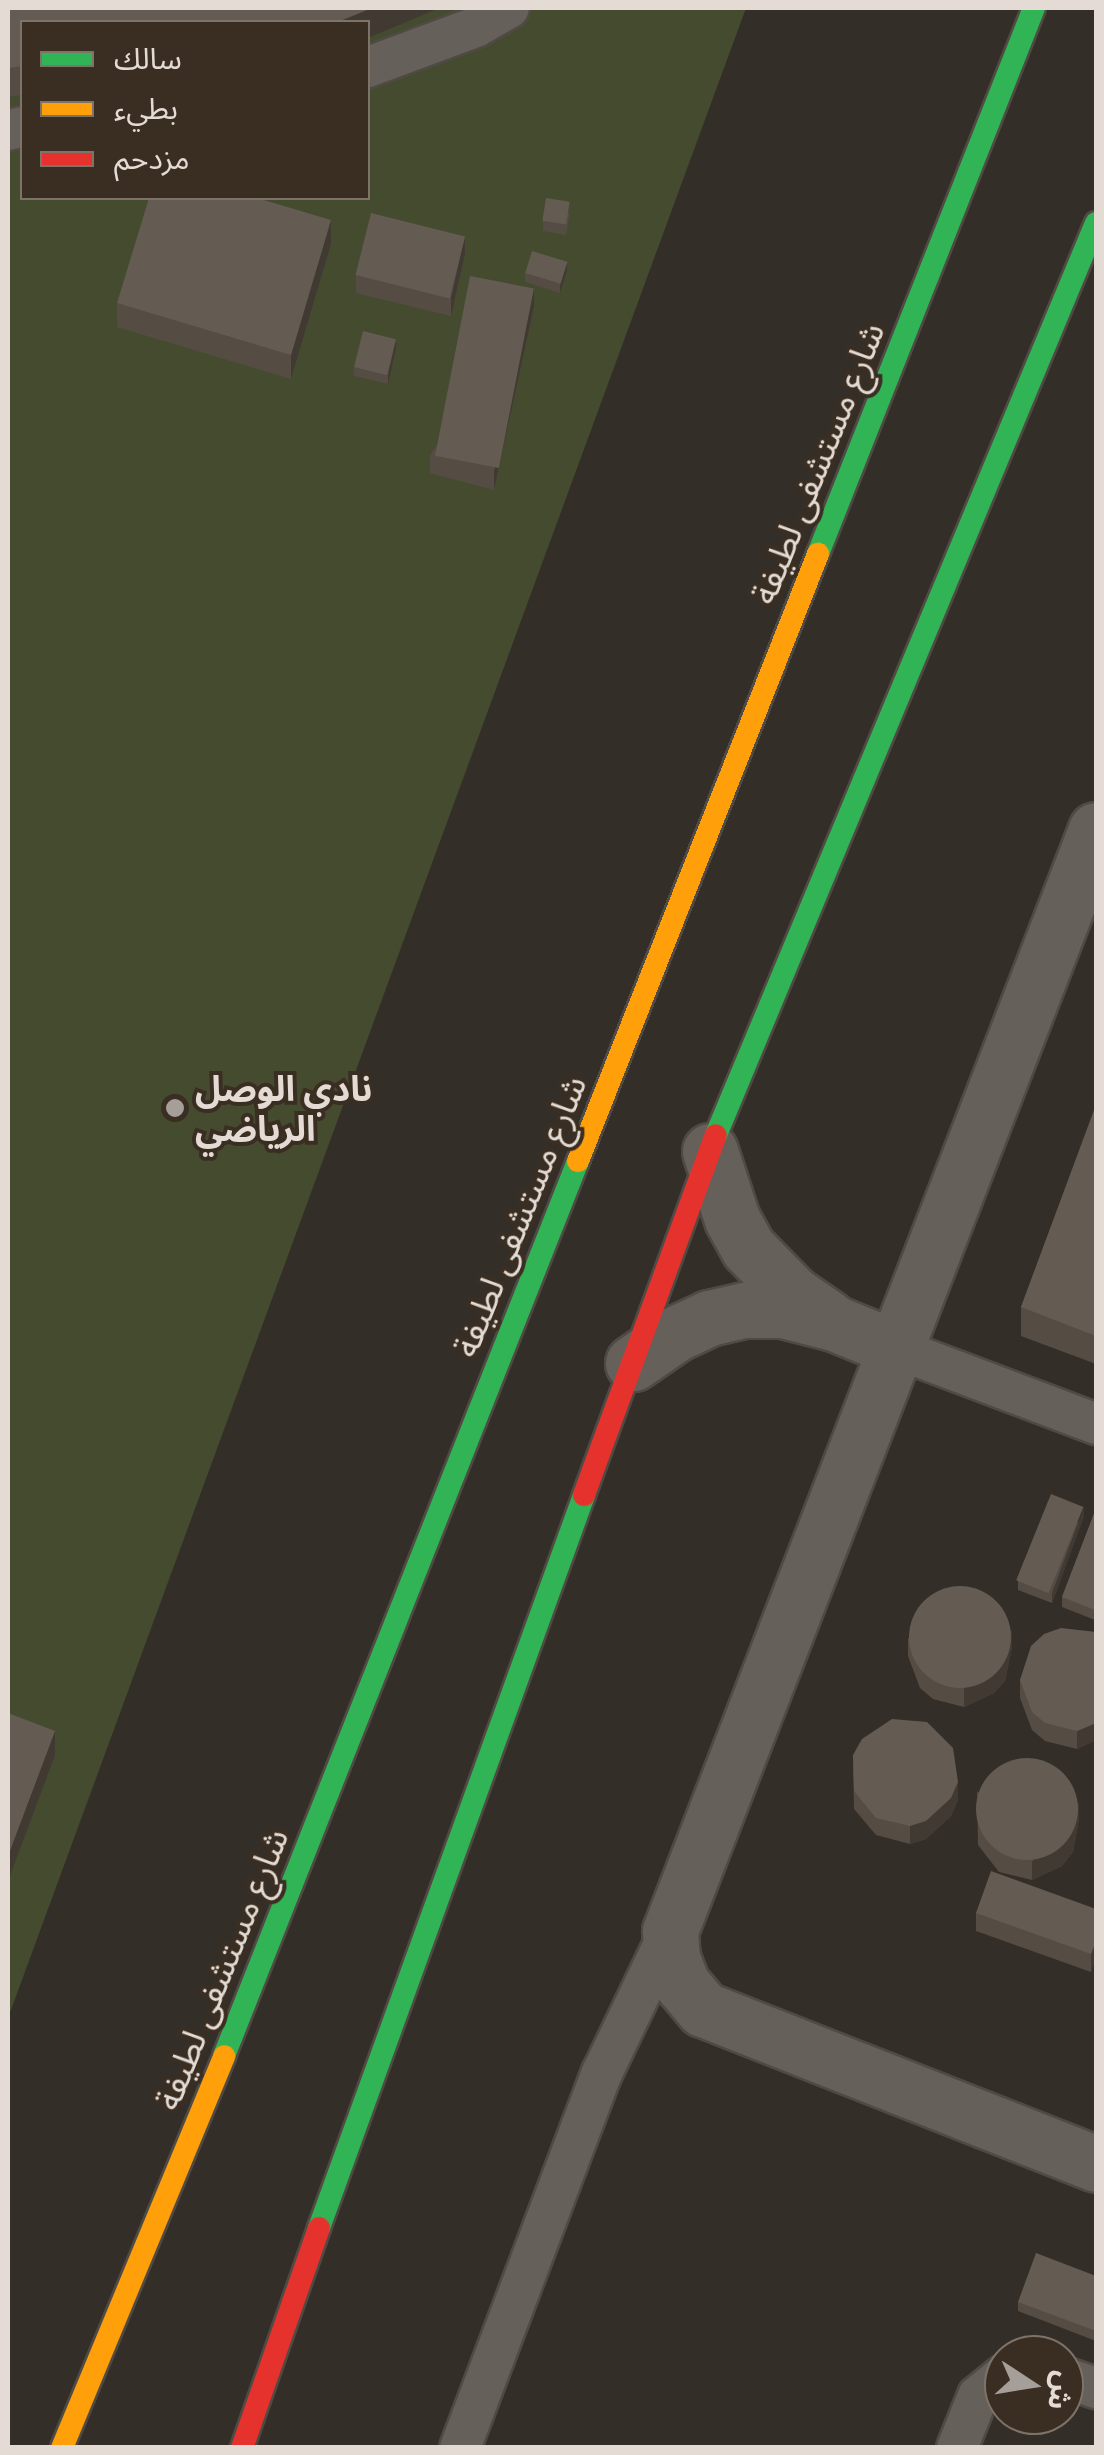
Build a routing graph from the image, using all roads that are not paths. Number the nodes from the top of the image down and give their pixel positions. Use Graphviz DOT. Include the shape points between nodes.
graph roads {
  1 [pos="509,8"];
  2 [pos="1034,8"];
  3 [pos="370,66"];
  4 [pos="1096,223"];
  5 [pos="1096,830"];
  6 [pos="710,1150"];
  7 [pos="834,1323"];
  8 [pos="898,1349"];
  9 [pos="633,1363"];
  10 [pos="1096,1424"];
  11 [pos="670,1931"];
  12 [pos="1096,2164"];
  13 [pos="984,2391"];
  14 [pos="62,2448"];
  15 [pos="242,2448"];
  16 [pos="460,2448"];
  17 [pos="958,2448"];
  1 -- 3 [label="lane"];
  2 -- 14 [label="main road, شارع مستشفى لطيفة" via="235,2030"];
  4 -- 6 [label="main road"];
  5 -- 8 [label="street"];
  6 -- 7 [label="street" via="748,1248 793,1294"];
  6 -- 9 [label="main road"];
  7 -- 8 [label="street"];
  7 -- 9 [label="street" via="783,1310 745,1310 674,1334"];
  8 -- 10 [label="lane"];
  8 -- 11 [label="street"];
  9 -- 15 [label="main road"];
  11 -- 12 [label="street" via="682,1984 703,2009"];
  11 -- 16 [label="lane" via="602,2072"];
  13 -- 17 [label="lane"];
}
